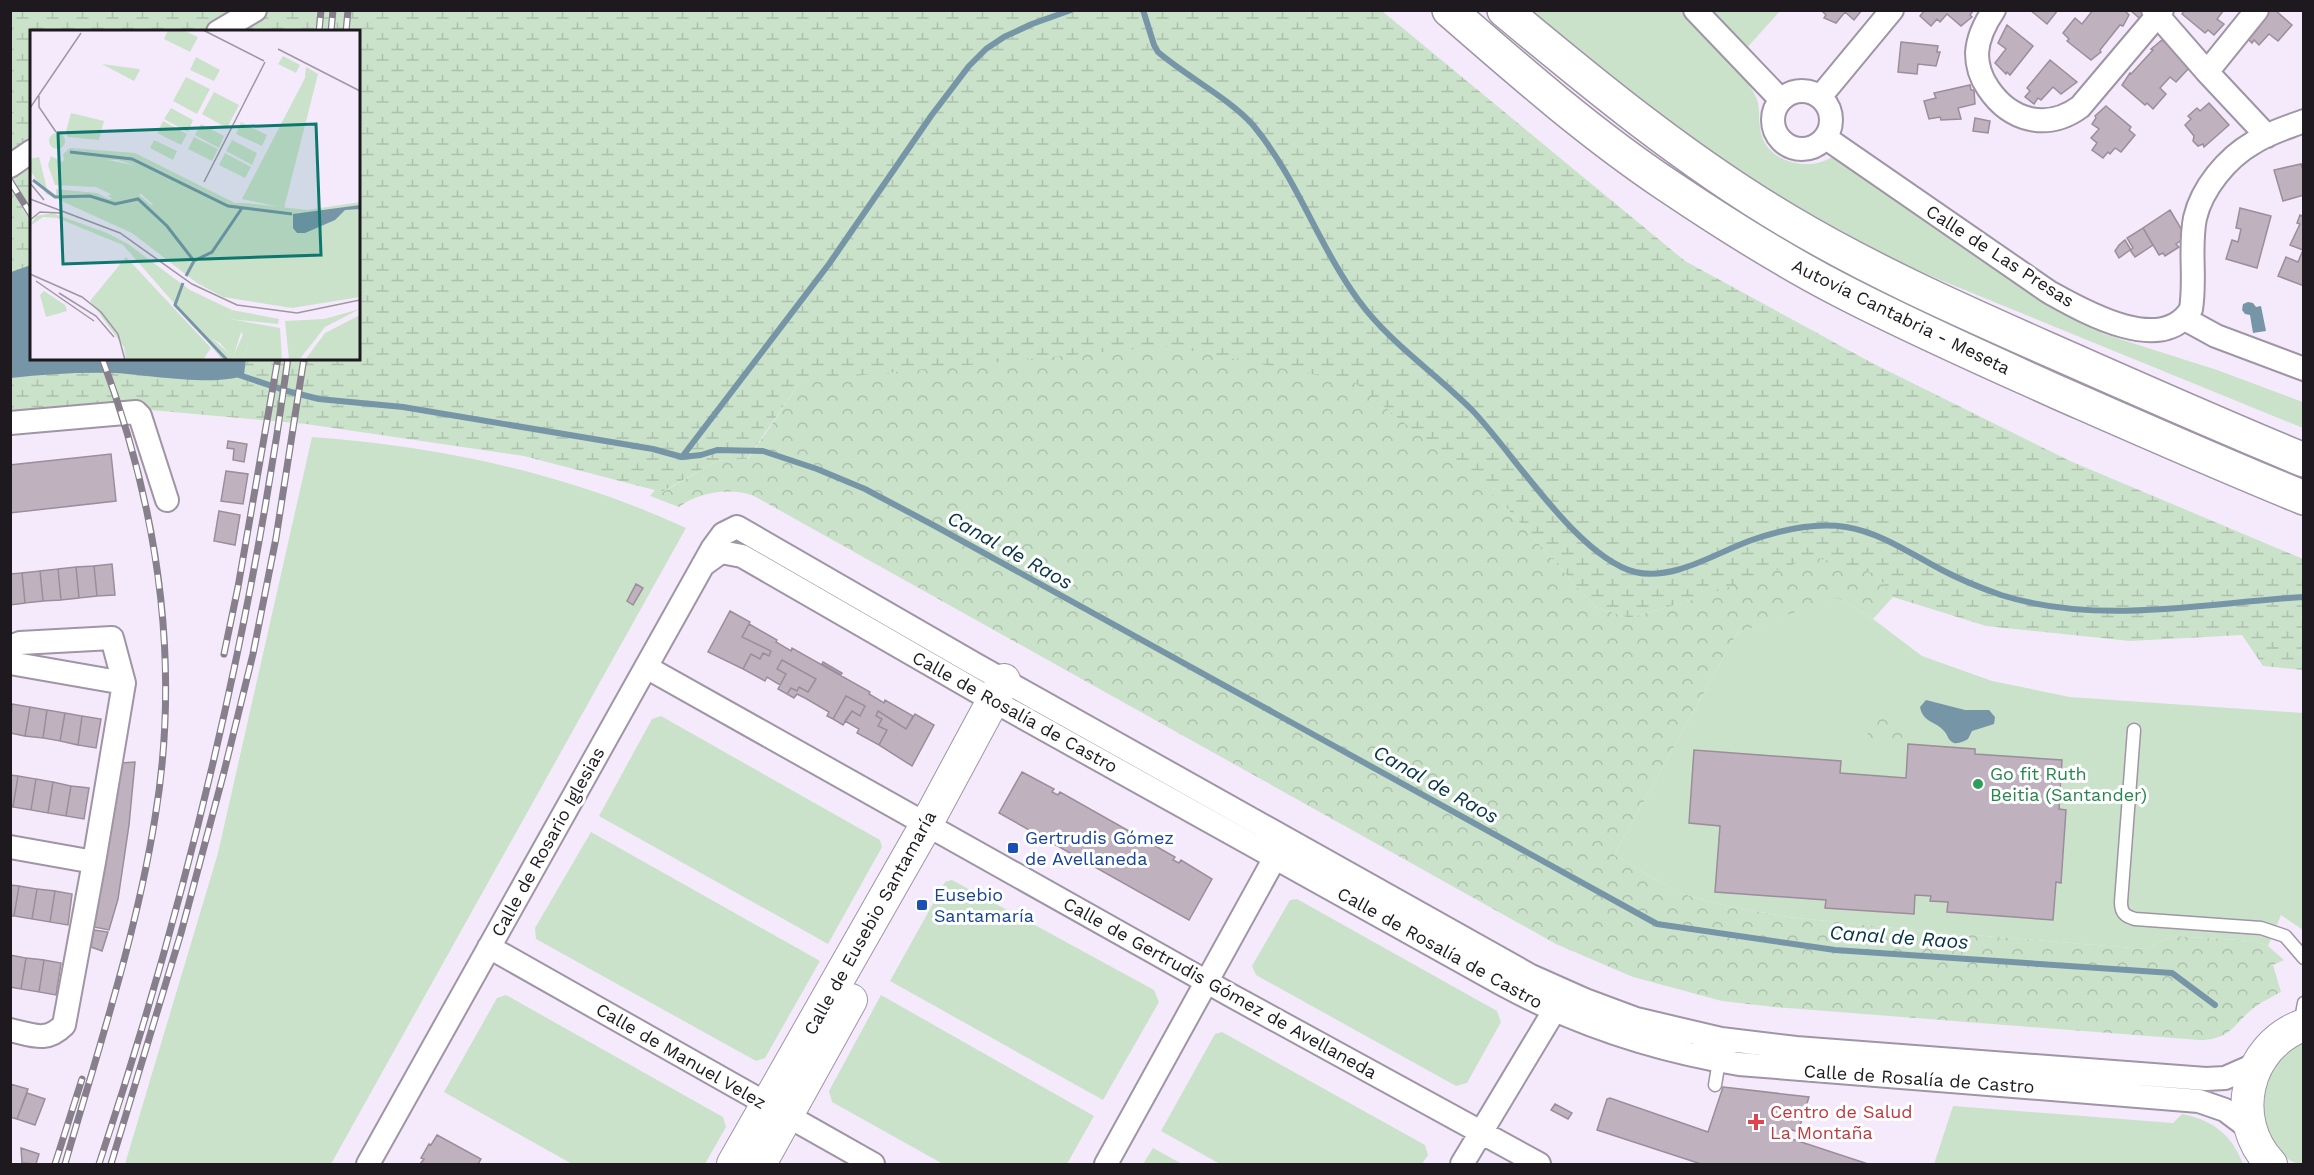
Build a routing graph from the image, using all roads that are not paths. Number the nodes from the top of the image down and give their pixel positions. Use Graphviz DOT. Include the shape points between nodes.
graph roads {
  1 [pos="255,10"];
  2 [pos="1449,10"];
  3 [pos="1503,10"];
  4 [pos="1695,10"];
  5 [pos="1892,10"];
  6 [pos="1994,10"];
  7 [pos="2257,10"];
  8 [pos="2158,12"];
  9 [pos="221,30"];
  10 [pos="2207,72"];
  11 [pos="1820,97"];
  12 [pos="1781,100"];
  13 [pos="2304,122"];
  14 [pos="2266,136"];
  15 [pos="1826,138"];
  16 [pos="30,152"];
  17 [pos="10,166"];
  18 [pos="2185,319"];
  19 [pos="2304,369"];
  20 [pos="10,423"];
  21 [pos="2295,456"];
  22 [pos="2304,498"];
  23 [pos="167,500"];
  24 [pos="737,527"];
  25 [pos="703,565"];
  26 [pos="10,646"];
  27 [pos="10,663"];
  28 [pos="646,667"];
  29 [pos="124,683"];
  30 [pos="1008,696"];
  31 [pos="2134,730"];
  32 [pos="934,829"];
  33 [pos="10,847"];
  34 [pos="1281,848"];
  35 [pos="94,862"];
  36 [pos="489,947"];
  37 [pos="2304,958"];
  38 [pos="1207,982"];
  39 [pos="1554,1011"];
  40 [pos="2302,1018"];
  41 [pos="10,1030"];
  42 [pos="1719,1061"];
  43 [pos="2257,1064"];
  44 [pos="1715,1085"];
  45 [pos="777,1110"];
  46 [pos="1480,1133"];
  47 [pos="2260,1153"];
  48 [pos="368,1164"];
  49 [pos="733,1164"];
  50 [pos="760,1164"];
  51 [pos="873,1164"];
  52 [pos="1106,1164"];
  53 [pos="1462,1164"];
  54 [pos="1539,1164"];
  1 -- 9 [label="street"];
  2 -- 22 [label="highway, Autovía Cantabria - Meseta" via="1628,157 1795,265 1965,351"];
  3 -- 21 [label="highway, Autovía Cantabria - Meseta" via="1691,159 1827,244 1981,319"];
  4 -- 12 [label="street"];
  5 -- 11 [label="street"];
  6 -- 8 [label="street" via="1978,45 1981,74 1992,94 2008,110 2037,121 2062,118 2080,107"];
  7 -- 10 [label="street"];
  8 -- 10 [label="street"];
  10 -- 14 [label="street"];
  11 -- 12 [label="street" via="1800,91"];
  11 -- 15 [label="street" via="1832,117"];
  12 -- 15 [label="street" via="1773,122 1774,131 1786,145 1804,150 1814,148"];
  13 -- 14 [label="street"];
  14 -- 18 [label="street" via="2223,168 2202,199 2195,218 2193,299"];
  15 -- 18 [label="street, Calle de Las Presas" via="2084,312 2135,329 2173,328"];
  16 -- 17 [label="street"];
  18 -- 19 [label="street" via="2216,336"];
  20 -- 23 [label="street" via="136,412"];
  24 -- 25 [label="street, Calle de Rosario Iglesias" via="723,534"];
  24 -- 30 [label="street, Calle de Rosalía de Castro"];
  25 -- 28 [label="street, Calle de Rosario Iglesias"];
  25 -- 30 [label="street, Calle de Rosalía de Castro" via="721,552 742,556"];
  26 -- 29 [label="street" via="112,638"];
  27 -- 29 [label="street"];
  28 -- 32 [label="street, Calle de Gertrudis Gómez de Avellaneda"];
  28 -- 36 [label="street, Calle de Rosario Iglesias"];
  29 -- 35 [label="street"];
  30 -- 32 [label="main road, Calle de Eusebio Santamaría"];
  30 -- 34 [label="street, Calle de Rosalía de Castro"];
  31 -- 37 [label="lane" via="2121,902 2125,915 2135,919 2261,928 2285,936"];
  32 -- 38 [label="street, Calle de Gertrudis Gómez de Avellaneda"];
  32 -- 45 [label="main road, Calle de Eusebio Santamaría"];
  33 -- 35 [label="street"];
  34 -- 38 [label="street"];
  34 -- 39 [label="street, Calle de Rosalía de Castro"];
  34 -- 43 [label="street, Calle de Rosalía de Castro" via="1531,976 1611,1010 1680,1031 1774,1046 2206,1079 2225,1078"];
  35 -- 41 [label="street" via="64,1025 55,1035 41,1037"];
  36 -- 45 [label="street, Calle de Manuel Velez"];
  36 -- 48 [label="street, Calle de Rosario Iglesias"];
  38 -- 46 [label="street, Calle de Gertrudis Gómez de Avellaneda"];
  38 -- 52 [label="street"];
  39 -- 42 [label="street, Calle de Rosalía de Castro" via="1647,1044"];
  39 -- 46 [label="street"];
  40 -- 43 [label="main road" via="2275,1041"];
  42 -- 44 [label="lane"];
  42 -- 47 [label="street, Calle de Rosalía de Castro" via="2199,1101 2225,1110"];
  43 -- 47 [label="main road" via="2247,1095 2247,1111"];
  45 -- 49 [label="main road, Calle de Eusebio Santamaría"];
  45 -- 50 [label="main road, Calle de Eusebio Santamaría"];
  45 -- 51 [label="street, Calle de Manuel Velez"];
  46 -- 53 [label="street"];
  46 -- 54 [label="street, Calle de Gertrudis Gómez de Avellaneda"];
}
